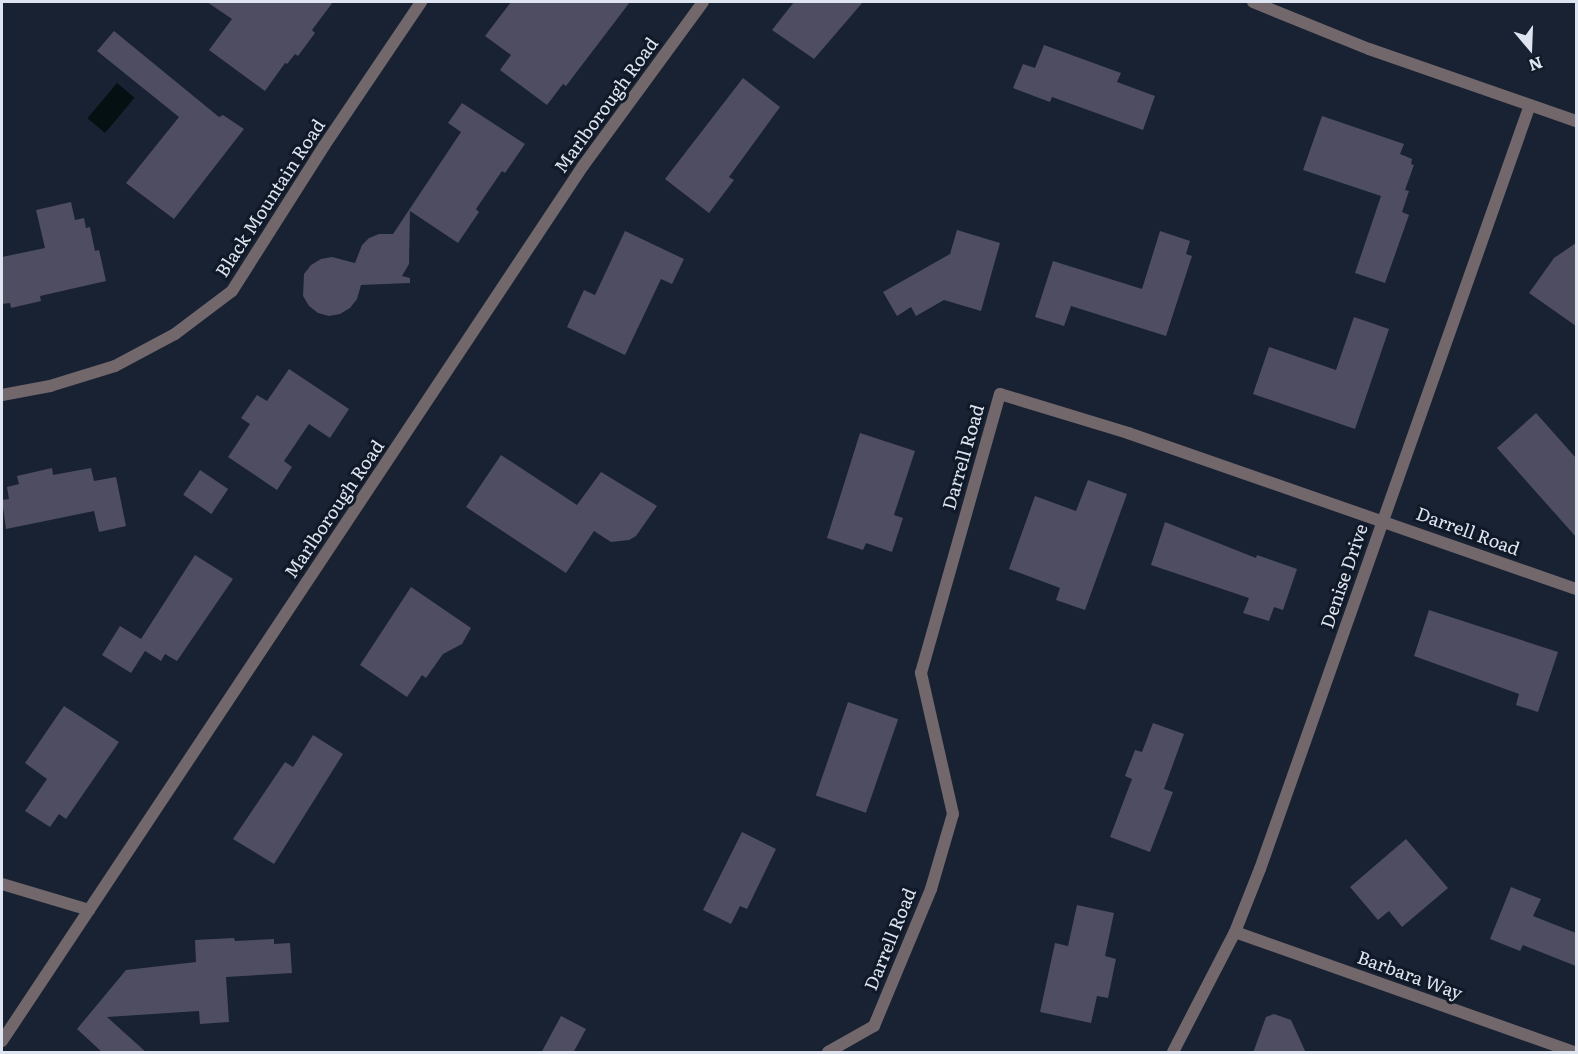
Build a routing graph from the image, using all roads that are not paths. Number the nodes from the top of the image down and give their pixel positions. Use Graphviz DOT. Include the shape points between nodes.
graph roads {
  1 [pos="421,2"];
  2 [pos="703,2"];
  3 [pos="1252,2"];
  4 [pos="1530,105"];
  5 [pos="1576,121"];
  6 [pos="2,395"];
  7 [pos="1382,520"];
  8 [pos="1576,589"];
  9 [pos="2,884"];
  10 [pos="89,910"];
  11 [pos="1235,932"];
  12 [pos="2,1041"];
  13 [pos="828,1053"];
  14 [pos="1173,1053"];
  15 [pos="1574,1053"];
  1 -- 6 [label="street, Black Mountain Road" via="232,291 175,334 115,366 50,386"];
  2 -- 10 [label="street, Marlborough Road" via="583,166"];
  3 -- 4 [label="street" via="1369,49"];
  4 -- 5 [label="street"];
  4 -- 7 [label="street, Denise Drive"];
  7 -- 8 [label="street, Darrell Road"];
  7 -- 11 [label="street, Denise Drive"];
  7 -- 13 [label="street, Darrell Road" via="1128,433 1000,394 921,673 953,814 931,889 874,1026"];
  9 -- 10 [label="street"];
  10 -- 12 [label="street, Marlborough Road"];
  11 -- 14 [label="street, Denise Drive"];
  11 -- 15 [label="street, Barbara Way"];
}
